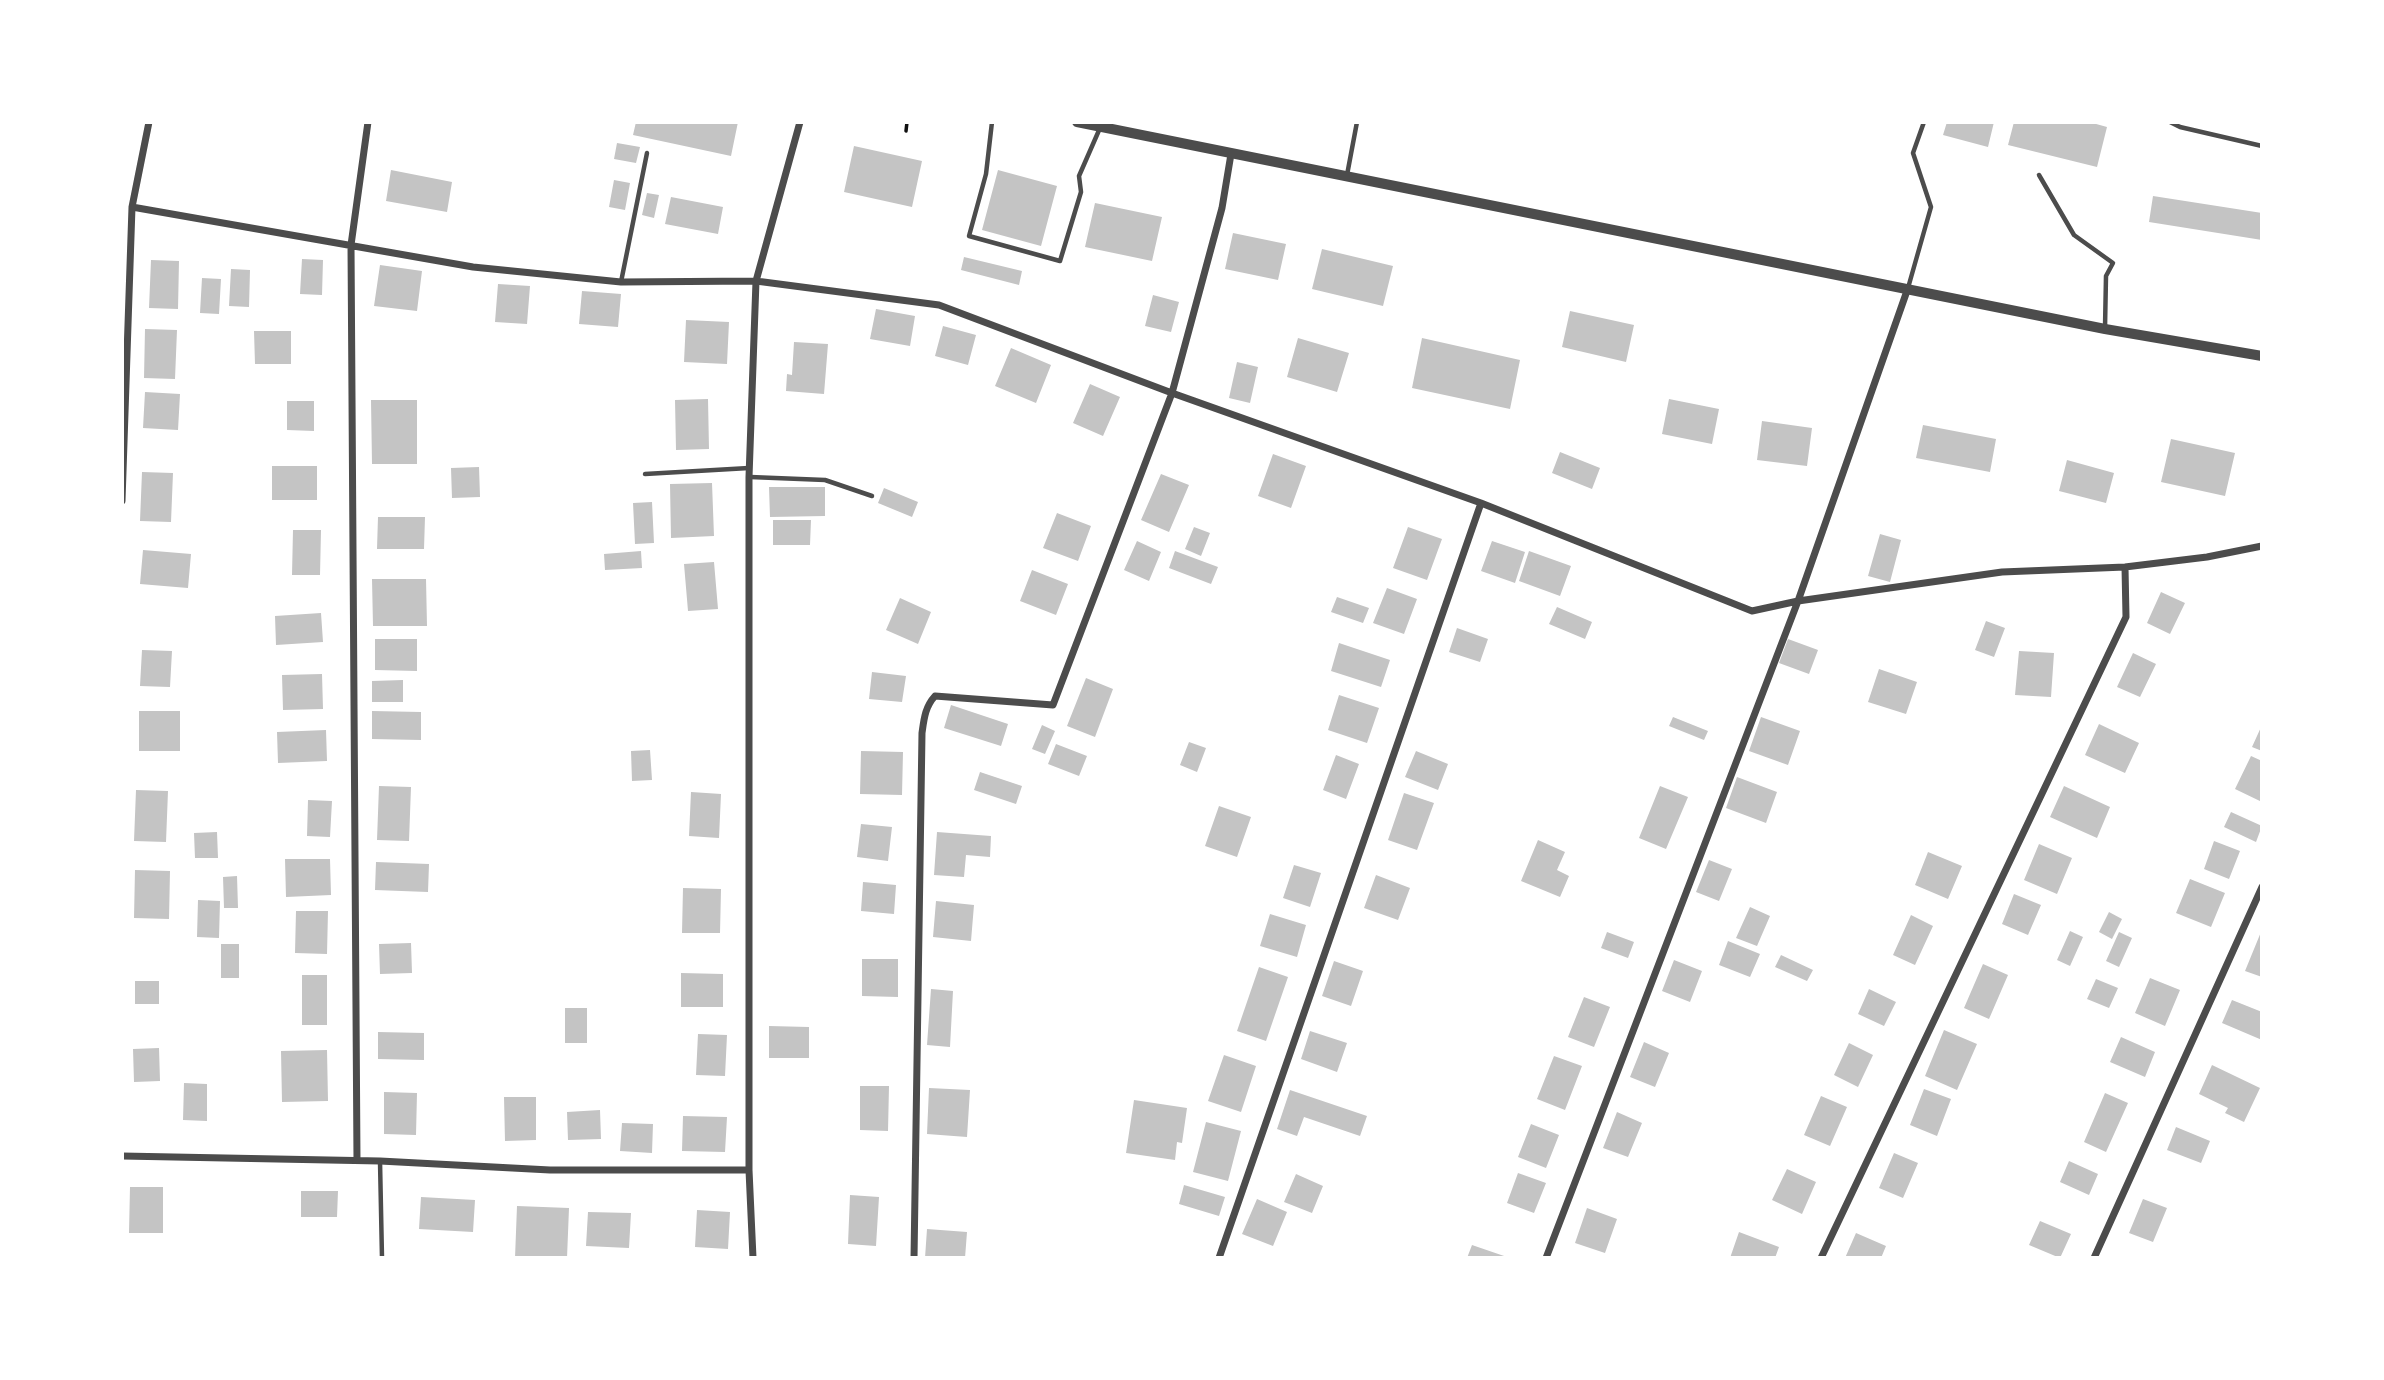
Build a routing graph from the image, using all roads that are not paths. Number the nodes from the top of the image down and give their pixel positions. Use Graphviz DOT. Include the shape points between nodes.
graph roads {
  1 [pos="149,122"];
  2 [pos="368,122"];
  3 [pos="800,122"];
  4 [pos="992,122"];
  5 [pos="1077,122"];
  6 [pos="1357,122"];
  7 [pos="1924,122"];
  8 [pos="2170,122"];
  9 [pos="1100,128"];
  10 [pos="2262,146"];
  11 [pos="647,153"];
  12 [pos="1231,154"];
  13 [pos="2039,175"];
  14 [pos="1347,176"];
  15 [pos="132,207"];
  16 [pos="351,245"];
  17 [pos="755,281"];
  18 [pos="621,282"];
  19 [pos="1908,288"];
  20 [pos="2105,329"];
  21 [pos="2262,356"];
  22 [pos="125,369"];
  23 [pos="1172,393"];
  24 [pos="749,468"];
  25 [pos="645,474"];
  26 [pos="749,477"];
  27 [pos="872,496"];
  28 [pos="122,501"];
  29 [pos="1481,503"];
  30 [pos="2262,546"];
  31 [pos="2125,567"];
  32 [pos="1798,601"];
  33 [pos="2262,887"];
  34 [pos="122,1156"];
  35 [pos="357,1160"];
  36 [pos="380,1161"];
  37 [pos="749,1170"];
  38 [pos="382,1258"];
  39 [pos="753,1258"];
  40 [pos="914,1258"];
  41 [pos="1219,1258"];
  42 [pos="1546,1258"];
  43 [pos="1821,1258"];
  44 [pos="2094,1258"];
  1 -- 15 [label="street"];
  2 -- 16 [label="street"];
  3 -- 17 [label="street"];
  4 -- 9 [label="lane" via="986,174 969,236 1060,261 1081,191 1079,176"];
  5 -- 9 [label="street"];
  6 -- 14 [label="lane"];
  7 -- 19 [label="lane" via="1913,153 1931,207"];
  8 -- 10 [label="lane"];
  9 -- 12 [label="street"];
  11 -- 18 [label="lane"];
  12 -- 14 [label="street"];
  12 -- 23 [label="street" via="1222,208"];
  13 -- 20 [label="lane" via="2074,235 2113,263 2106,276"];
  14 -- 19 [label="street"];
  15 -- 16 [label="street"];
  15 -- 22 [label="street"];
  16 -- 18 [label="street" via="473,267"];
  16 -- 35 [label="street"];
  17 -- 18 [label="street"];
  17 -- 23 [label="street" via="939,305"];
  17 -- 24 [label="street"];
  19 -- 20 [label="street"];
  19 -- 32 [label="street"];
  20 -- 21 [label="street"];
  22 -- 28 [label="street"];
  23 -- 29 [label="street"];
  23 -- 40 [label="street" via="1053,705 935,696 925,712"];
  24 -- 25 [label="lane"];
  24 -- 26 [label="street"];
  26 -- 27 [label="lane" via="825,480"];
  26 -- 37 [label="street"];
  29 -- 32 [label="street" via="1752,611"];
  29 -- 41 [label="street"];
  30 -- 31 [label="street"];
  31 -- 32 [label="street" via="2002,572"];
  31 -- 43 [label="street" via="2126,617"];
  32 -- 42 [label="street"];
  33 -- 44 [label="street"];
  34 -- 35 [label="street"];
  35 -- 36 [label="street"];
  36 -- 37 [label="street" via="550,1170"];
  36 -- 38 [label="lane"];
  37 -- 39 [label="street"];
}
